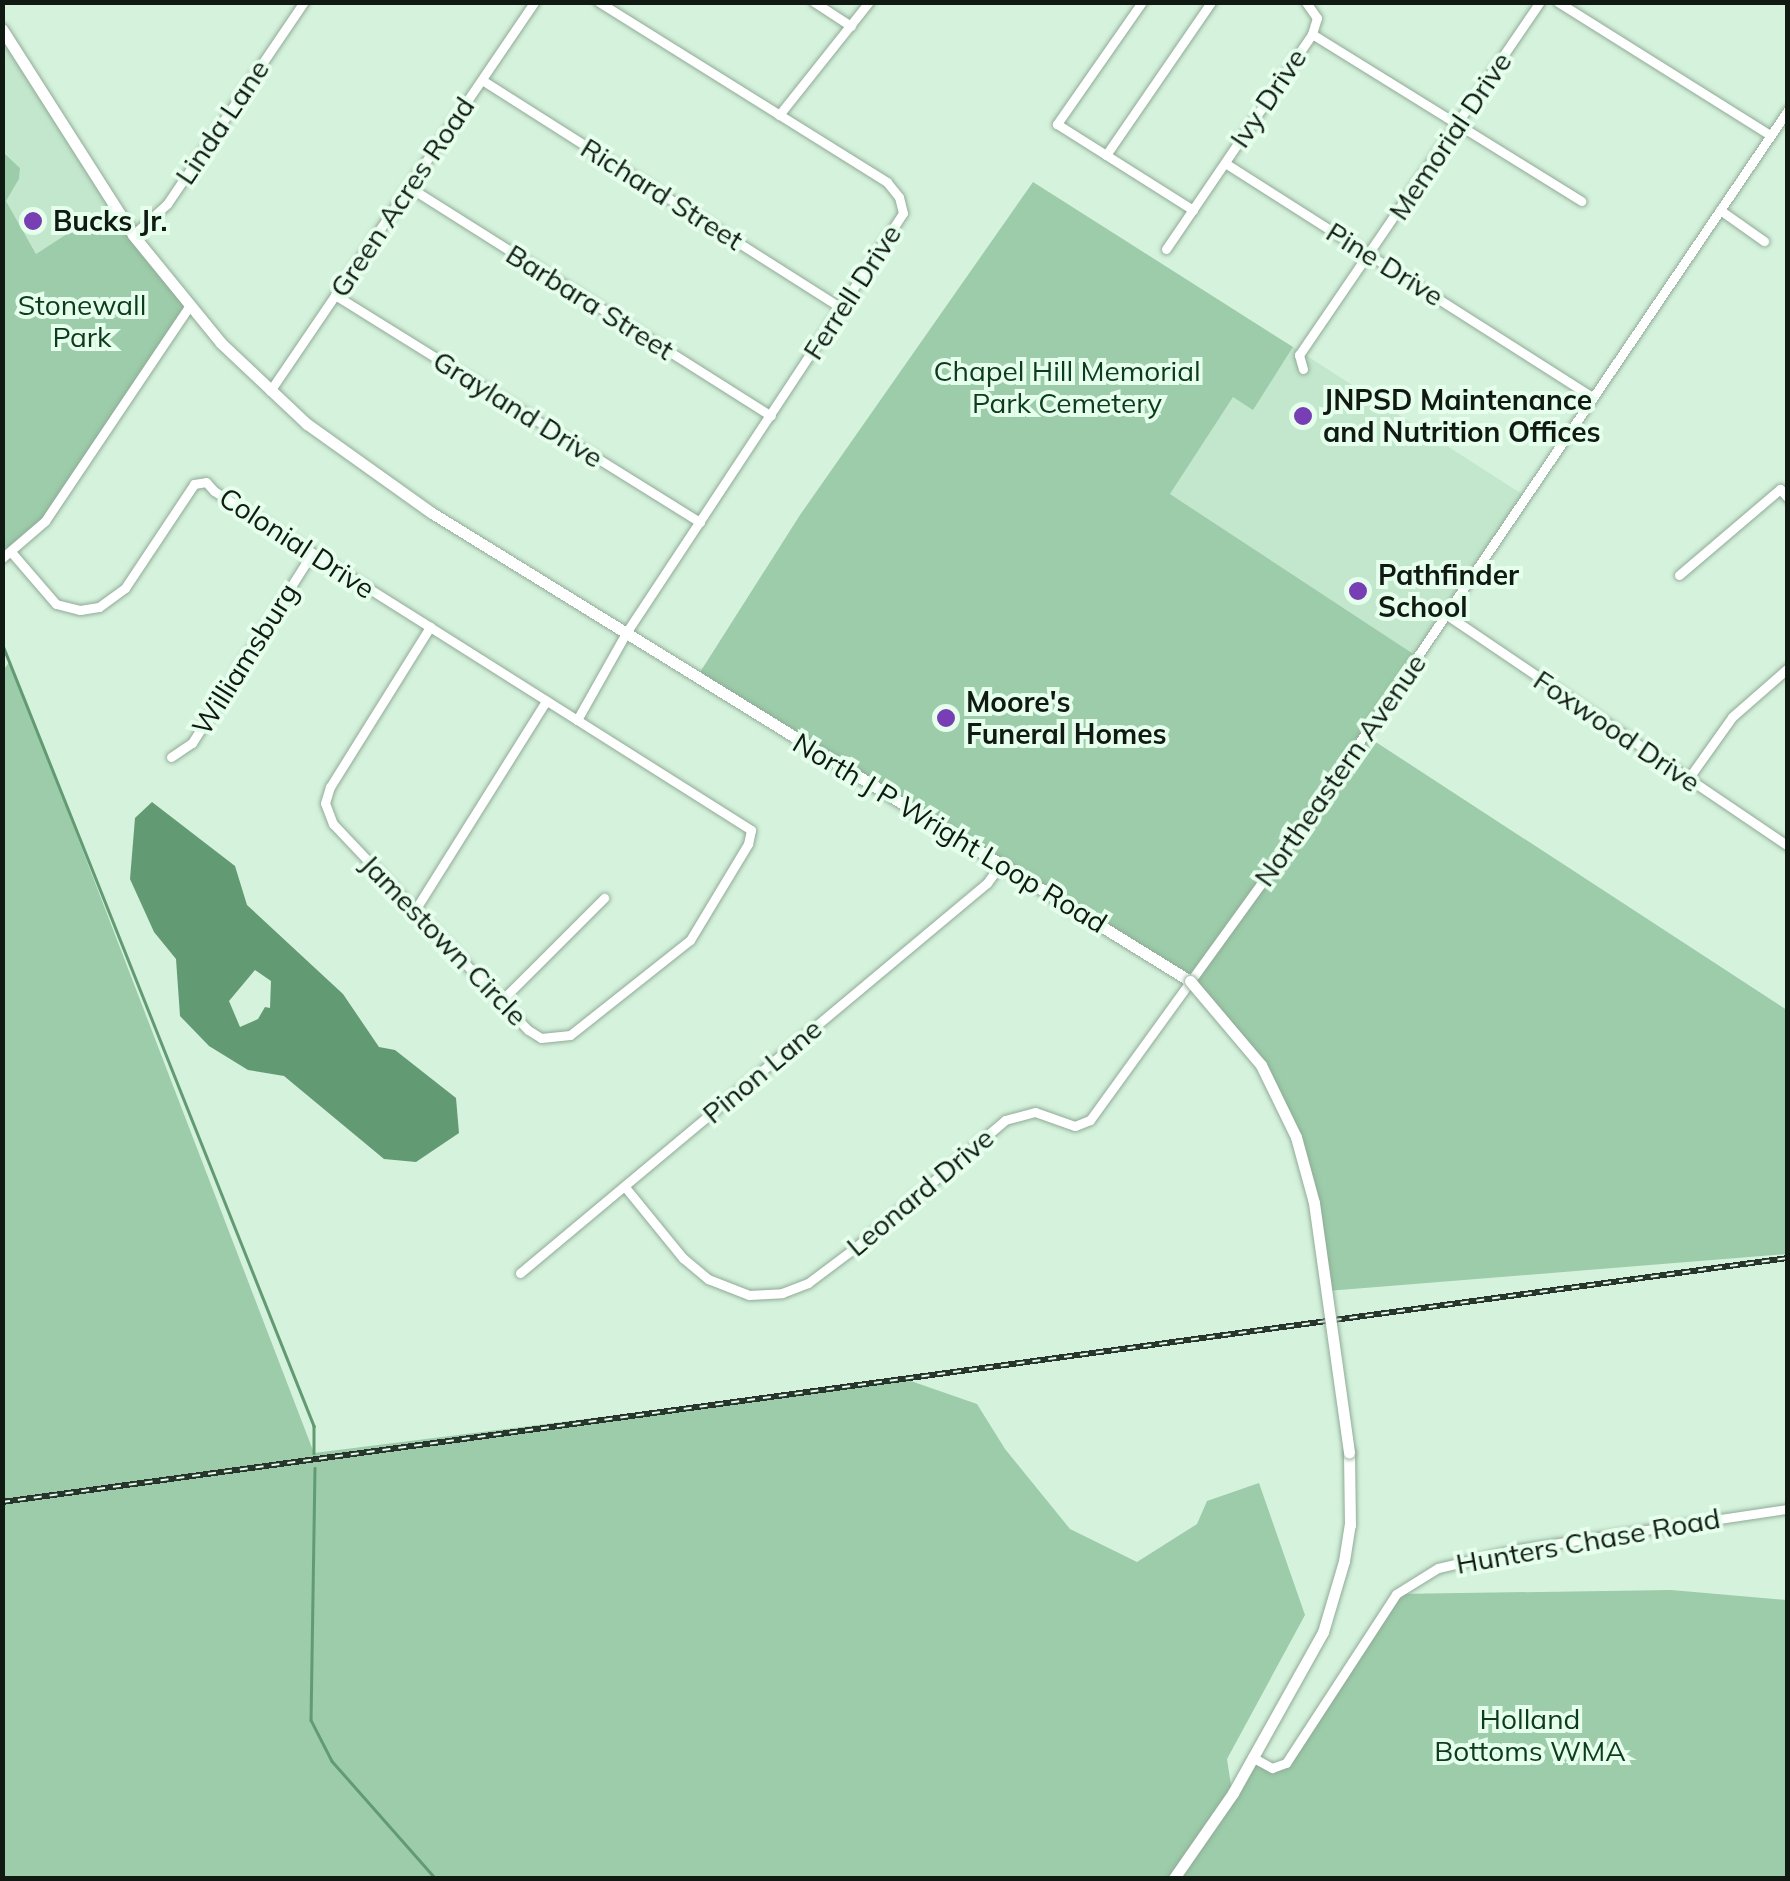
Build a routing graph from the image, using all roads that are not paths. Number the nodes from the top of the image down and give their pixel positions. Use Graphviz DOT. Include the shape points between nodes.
graph roads {
  1 [pos="304,2"];
  2 [pos="534,2"];
  3 [pos="600,2"];
  4 [pos="814,2"];
  5 [pos="869,2"];
  6 [pos="1142,2"];
  7 [pos="1210,2"];
  8 [pos="1306,2"];
  9 [pos="1540,2"];
  10 [pos="1558,2"];
  11 [pos="850,26"];
  12 [pos="2,29"];
  13 [pos="1312,34"];
  14 [pos="482,80"];
  15 [pos="1788,110"];
  16 [pos="779,115"];
  17 [pos="1457,124"];
  18 [pos="1770,135"];
  19 [pos="1106,155"];
  20 [pos="1225,163"];
  21 [pos="408,187"];
  22 [pos="1580,201"];
  23 [pos="1193,210"];
  24 [pos="1720,210"];
  25 [pos="133,235"];
  26 [pos="1764,241"];
  27 [pos="1166,249"];
  28 [pos="1369,255"];
  29 [pos="335,295"];
  30 [pos="190,307"];
  31 [pos="842,308"];
  32 [pos="1304,369"];
  33 [pos="270,391"];
  34 [pos="1592,397"];
  35 [pos="771,416"];
  36 [pos="1788,498"];
  37 [pos="700,522"];
  38 [pos="312,553"];
  39 [pos="8,555"];
  40 [pos="1679,575"];
  41 [pos="1447,615"];
  42 [pos="430,627"];
  43 [pos="626,634"];
  44 [pos="1788,668"];
  45 [pos="546,700"];
  46 [pos="577,720"];
  47 [pos="171,757"];
  48 [pos="1688,779"];
  49 [pos="751,830"];
  50 [pos="1788,846"];
  51 [pos="1000,865"];
  52 [pos="604,898"];
  53 [pos="415,910"];
  54 [pos="1190,980"];
  55 [pos="501,1001"];
  56 [pos="625,1187"];
  57 [pos="520,1273"];
  58 [pos="1788,1509"];
  59 [pos="1252,1757"];
  60 [pos="1174,1878"];
  1 -- 25 [label="street, Linda Lane" via="158,215"];
  2 -- 14 [label="street, Green Acres Road"];
  3 -- 16 [label="street, Ferrell Drive"];
  4 -- 11 [label="street"];
  5 -- 11 [label="street"];
  6 -- 19 [label="street" via="1058,124"];
  7 -- 19 [label="street"];
  8 -- 13 [label="street, Ivy Drive" via="1318,18"];
  9 -- 17 [label="street, Memorial Drive"];
  10 -- 18 [label="street"];
  11 -- 16 [label="street"];
  12 -- 25 [label="main road, North J P Wright Loop Road"];
  13 -- 17 [label="street, Ivy Drive"];
  13 -- 20 [label="street, Ivy Drive"];
  14 -- 21 [label="street, Green Acres Road"];
  14 -- 31 [label="street, Richard Street"];
  15 -- 18 [label="street, Northeastern Avenue"];
  16 -- 31 [label="street, Ferrell Drive" via="887,182 902,204 898,226"];
  17 -- 22 [label="street, Ivy Drive"];
  17 -- 28 [label="street, Memorial Drive"];
  18 -- 24 [label="street, Northeastern Avenue"];
  19 -- 23 [label="street"];
  20 -- 23 [label="street"];
  20 -- 28 [label="street, Pine Drive"];
  21 -- 29 [label="street, Green Acres Road"];
  21 -- 35 [label="street, Barbara Street"];
  23 -- 27 [label="street"];
  24 -- 26 [label="street"];
  24 -- 34 [label="street, Northeastern Avenue"];
  25 -- 30 [label="main road, North J P Wright Loop Road"];
  28 -- 32 [label="street, Memorial Drive" via="1299,355"];
  28 -- 34 [label="street, Pine Drive"];
  29 -- 33 [label="street, Green Acres Road"];
  29 -- 37 [label="street, Grayland Drive"];
  30 -- 33 [label="main road, North J P Wright Loop Road"];
  30 -- 39 [label="street" via="60,500"];
  31 -- 35 [label="street, Ferrell Drive"];
  33 -- 43 [label="main road, North J P Wright Loop Road" via="397,490"];
  34 -- 41 [label="street, Northeastern Avenue"];
  35 -- 37 [label="street, Ferrell Drive"];
  36 -- 40 [label="street" via="1780,489"];
  37 -- 43 [label="street, Ferrell Drive"];
  38 -- 39 [label="street, Colonial Drive" via="206,482 194,484 125,588 99,607 56,604"];
  38 -- 42 [label="street, Colonial Drive"];
  38 -- 47 [label="street, Williamsburg" via="192,743"];
  41 -- 48 [label="street, Foxwood Drive"];
  41 -- 54 [label="street, Northeastern Avenue"];
  42 -- 45 [label="street, Colonial Drive"];
  42 -- 53 [label="street, Jamestown Circle" via="330,787 326,804 334,824"];
  43 -- 46 [label="street"];
  43 -- 51 [label="main road, North J P Wright Loop Road"];
  44 -- 48 [label="street" via="1732,717"];
  45 -- 46 [label="street, Colonial Drive"];
  45 -- 53 [label="street"];
  46 -- 49 [label="street, Colonial Drive"];
  48 -- 50 [label="street, Foxwood Drive"];
  49 -- 55 [label="street, Jamestown Circle" via="690,940 570,1035 541,1038"];
  51 -- 54 [label="main road, North J P Wright Loop Road"];
  51 -- 56 [label="street, Pinon Lane" via="988,883"];
  52 -- 55 [label="street"];
  53 -- 55 [label="street, Jamestown Circle"];
  54 -- 56 [label="street, Leonard Drive" via="1090,1120 1074,1126 1035,1112 1006,1120 856,1248 798,1288 749,1294 708,1280"];
  54 -- 59 [label="main road, North J P Wright Loop Road, bridge" via="1261,1066 1296,1138 1314,1203 1348,1453 1350,1525 1335,1594 1316,1644"];
  56 -- 57 [label="street, Pinon Lane"];
  58 -- 59 [label="street, Hunters Chase Road" via="1519,1549 1438,1568 1396,1594 1286,1763 1272,1768"];
  59 -- 60 [label="main road, North J P Wright Loop Road"];
}
